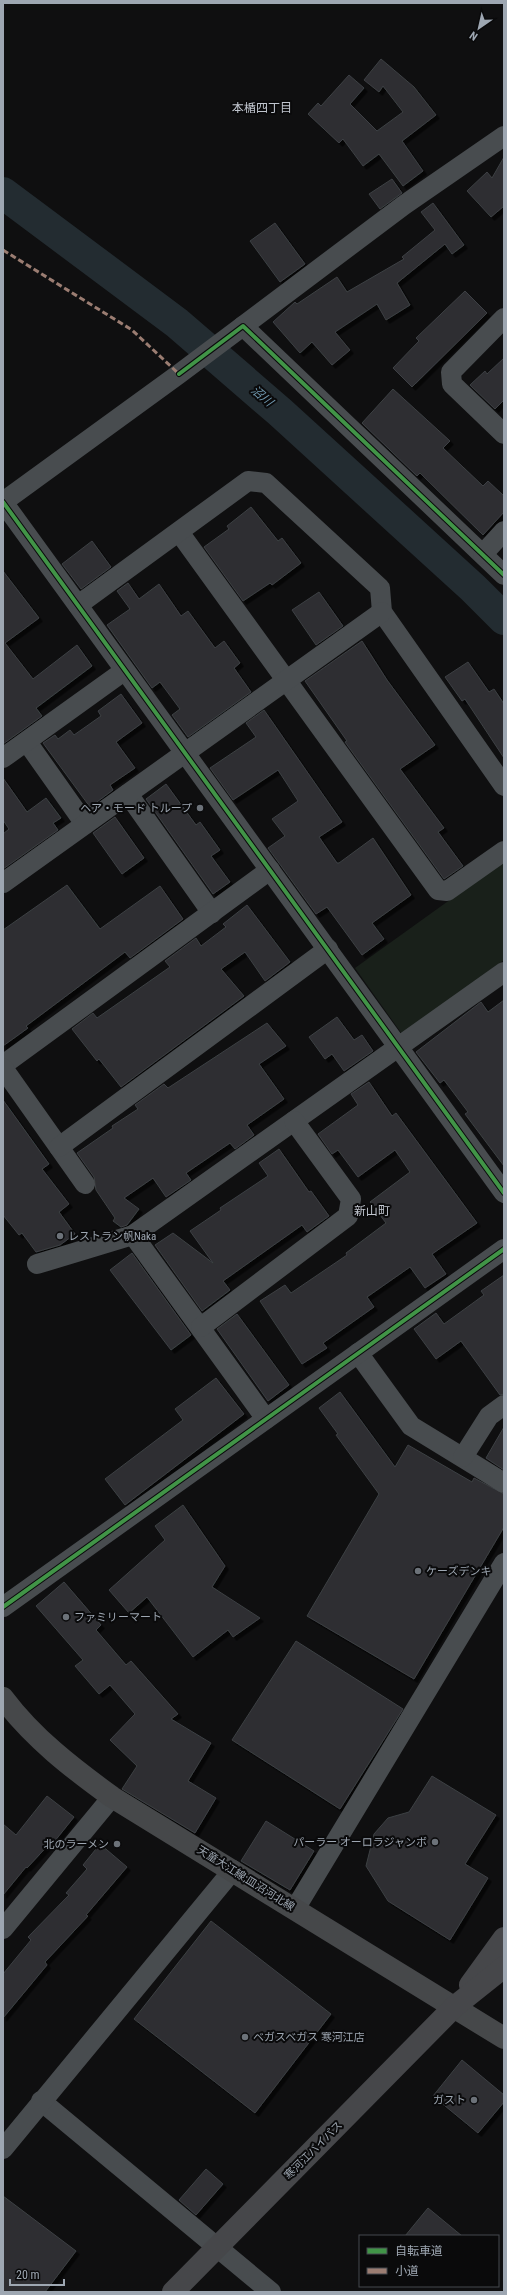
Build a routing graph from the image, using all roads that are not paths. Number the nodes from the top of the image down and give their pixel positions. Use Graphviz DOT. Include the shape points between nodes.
graph roads {
  1 [pos="504,136"];
  2 [pos="504,318"];
  3 [pos="240,328"];
  4 [pos="504,434"];
  5 [pos="3,502"];
  6 [pos="504,531"];
  7 [pos="179,532"];
  8 [pos="483,554"];
  9 [pos="504,575"];
  10 [pos="78,605"];
  11 [pos="382,612"];
  12 [pos="124,671"];
  13 [pos="286,680"];
  14 [pos="27,742"];
  15 [pos="186,753"];
  16 [pos="3,758"];
  17 [pos="504,786"];
  18 [pos="128,794"];
  19 [pos="85,824"];
  20 [pos="504,851"];
  21 [pos="270,870"];
  22 [pos="3,883"];
  23 [pos="212,913"];
  24 [pos="328,949"];
  25 [pos="503,975"];
  26 [pos="398,1046"];
  27 [pos="4,1072"];
  28 [pos="294,1121"];
  29 [pos="59,1147"];
  30 [pos="85,1184"];
  31 [pos="504,1193"];
  32 [pos="133,1236"];
  33 [pos="504,1249"];
  34 [pos="37,1264"];
  35 [pos="201,1327"];
  36 [pos="358,1353"];
  37 [pos="504,1405"];
  38 [pos="266,1419"];
  39 [pos="463,1457"];
  40 [pos="504,1483"];
  41 [pos="504,1563"];
  42 [pos="3,1607"];
  43 [pos="3,1698"];
  44 [pos="112,1797"];
  45 [pos="233,1870"];
  46 [pos="295,1908"];
  47 [pos="3,1929"];
  48 [pos="504,1938"];
  49 [pos="504,1967"];
  50 [pos="454,2007"];
  51 [pos="504,2038"];
  52 [pos="41,2101"];
  53 [pos="3,2149"];
  54 [pos="217,2247"];
  55 [pos="172,2292"];
  56 [pos="271,2292"];
  1 -- 3 [label="street" via="404,205"];
  2 -- 4 [label="street" via="452,372 452,384"];
  3 -- 5 [label="street"];
  3 -- 8 [label="street"];
  5 -- 10 [label="street"];
  6 -- 8 [label="street"];
  7 -- 10 [label="street"];
  7 -- 11 [label="street" via="248,481 266,483 380,588"];
  7 -- 13 [label="street"];
  8 -- 9 [label="street"];
  10 -- 12 [label="street"];
  11 -- 13 [label="street"];
  11 -- 17 [label="street"];
  12 -- 14 [label="street"];
  12 -- 15 [label="street"];
  13 -- 15 [label="street"];
  13 -- 20 [label="street" via="438,890 447,891"];
  14 -- 16 [label="street"];
  14 -- 19 [label="street"];
  15 -- 18 [label="street"];
  15 -- 21 [label="street"];
  18 -- 19 [label="street"];
  18 -- 23 [label="street"];
  19 -- 22 [label="street"];
  21 -- 23 [label="street"];
  21 -- 24 [label="street"];
  23 -- 27 [label="street"];
  24 -- 26 [label="street"];
  24 -- 29 [label="street"];
  25 -- 26 [label="street"];
  26 -- 28 [label="street"];
  26 -- 31 [label="street"];
  27 -- 29 [label="street"];
  28 -- 32 [label="street"];
  28 -- 35 [label="street" via="351,1199 348,1216"];
  29 -- 30 [label="street"];
  32 -- 34 [label="street"];
  32 -- 35 [label="street"];
  33 -- 36 [label="street"];
  35 -- 38 [label="street"];
  36 -- 38 [label="street"];
  36 -- 39 [label="street" via="411,1426"];
  37 -- 39 [label="street" via="489,1416"];
  38 -- 42 [label="street"];
  39 -- 40 [label="street"];
  41 -- 46 [label="street"];
  43 -- 44 [label="main road, 天童大江線;皿沼河北線" via="41,1741"];
  44 -- 45 [label="main road, 天童大江線;皿沼河北線"];
  44 -- 47 [label="street"];
  45 -- 46 [label="main road, 天童大江線;皿沼河北線"];
  45 -- 52 [label="street"];
  46 -- 50 [label="main road, 天童大江線;皿沼河北線"];
  48 -- 50 [label="highway, 寒河江バイパス"];
  49 -- 50 [label="highway, 寒河江バイパス"];
  50 -- 51 [label="main road, 天童大江線;皿沼河北線"];
  50 -- 54 [label="highway, 寒河江バイパス"];
  52 -- 53 [label="street"];
  52 -- 54 [label="street"];
  54 -- 55 [label="highway, 寒河江バイパス"];
  54 -- 56 [label="street"];
}
